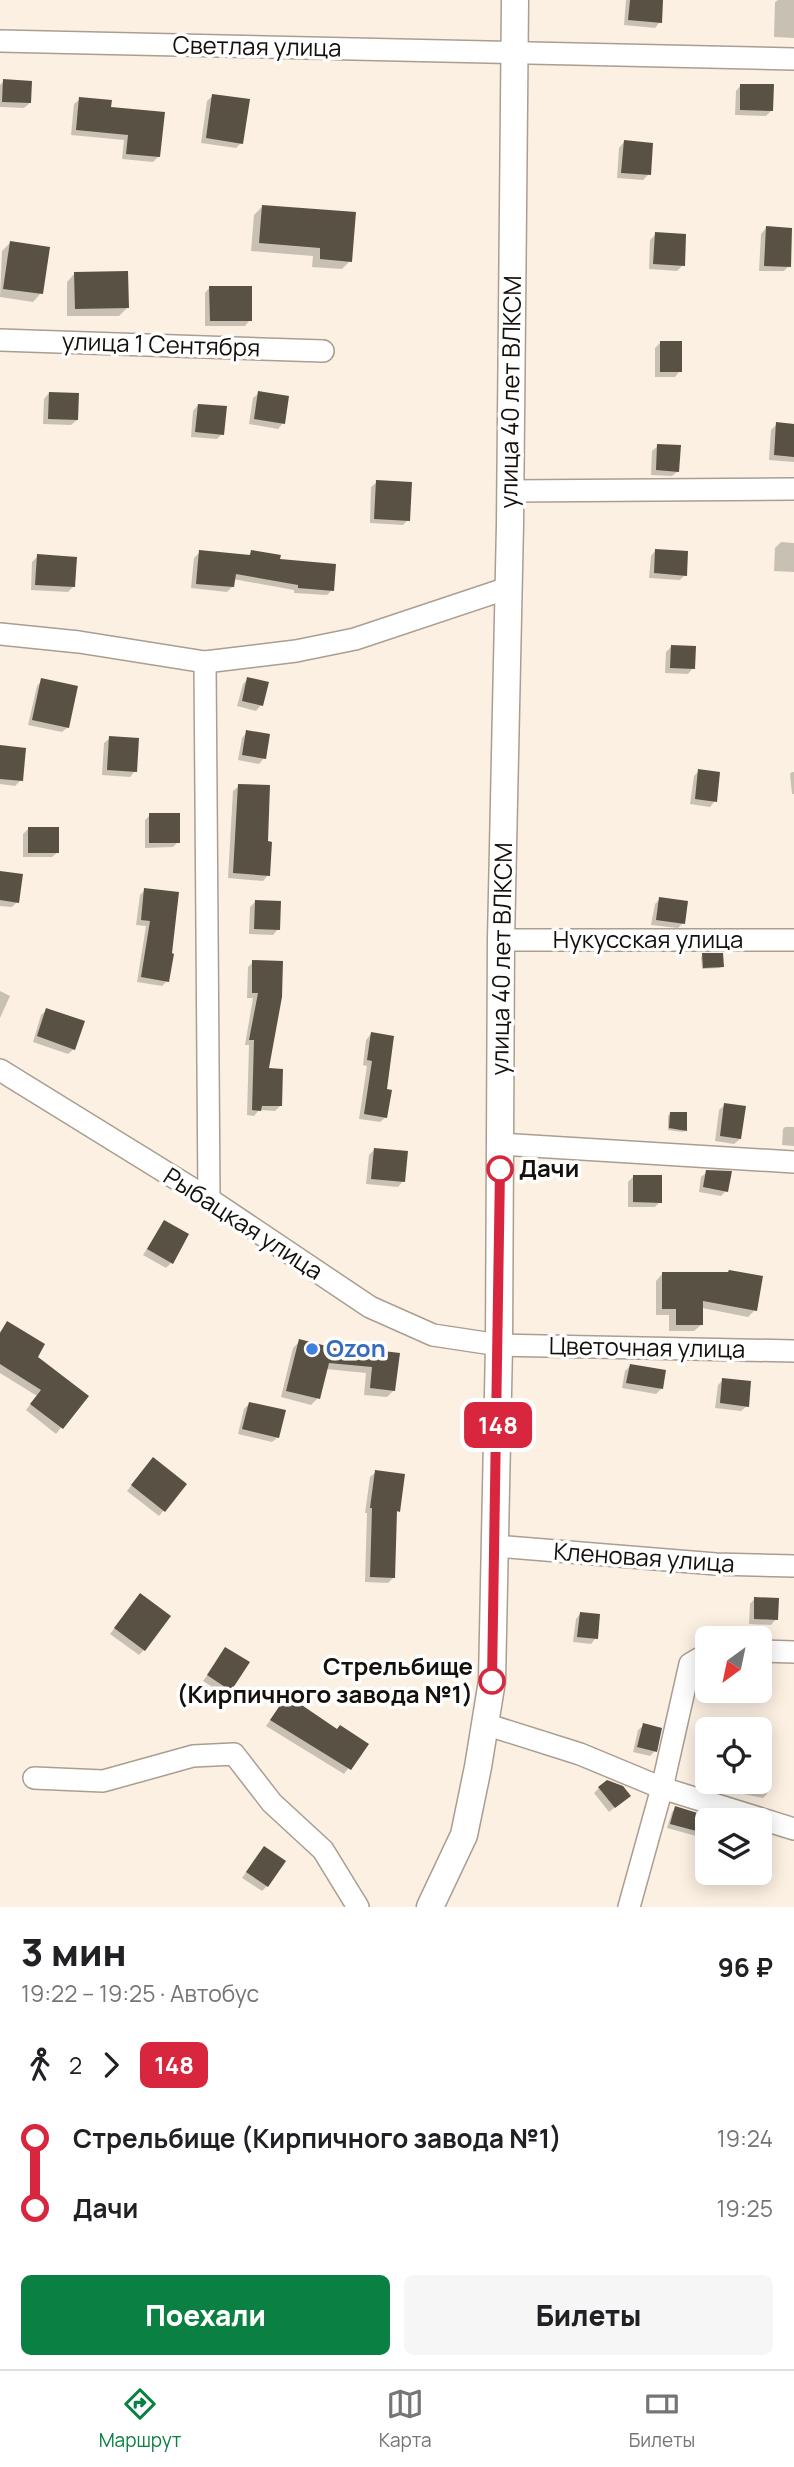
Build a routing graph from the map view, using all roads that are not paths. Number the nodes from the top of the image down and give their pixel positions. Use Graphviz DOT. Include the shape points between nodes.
graph roads {
  1 [pos="515,0"];
  2 [pos="0,41"];
  3 [pos="514,54"];
  4 [pos="794,59"];
  5 [pos="0,340"];
  6 [pos="323,351"];
  7 [pos="794,489"];
  8 [pos="510,491"];
  9 [pos="508,588"];
  10 [pos="0,634"];
  11 [pos="205,662"];
  12 [pos="501,940"];
  13 [pos="794,940"];
  14 [pos="0,1070"];
  15 [pos="500,1144"];
  16 [pos="794,1162"];
  17 [pos="209,1199"];
  18 [pos="499,1345"];
  19 [pos="794,1351"];
  20 [pos="495,1546"];
  21 [pos="794,1566"];
  22 [pos="772,1651"];
  23 [pos="794,1652"];
  24 [pos="695,1661"];
  25 [pos="485,1724"];
  26 [pos="34,1778"];
  27 [pos="662,1788"];
  28 [pos="794,1829"];
  29 [pos="358,1907"];
  30 [pos="430,1907"];
  31 [pos="629,1907"];
  1 -- 3 [label="street, улица 40 лет ВЛКСМ"];
  2 -- 3 [label="street, Светлая улица"];
  3 -- 4 [label="street, Светлая улица"];
  3 -- 8 [label="street, улица 40 лет ВЛКСМ"];
  5 -- 6 [label="street, улица 1 Сентября"];
  7 -- 8 [label="street"];
  8 -- 9 [label="street, улица 40 лет ВЛКСМ"];
  9 -- 11 [label="street" via="355,639"];
  9 -- 12 [label="street, улица 40 лет ВЛКСМ"];
  10 -- 11 [label="street"];
  11 -- 17 [label="street"];
  12 -- 13 [label="street, Нукусская улица"];
  12 -- 15 [label="street, улица 40 лет ВЛКСМ"];
  14 -- 17 [label="street, Рыбацкая улица"];
  15 -- 16 [label="street"];
  15 -- 18 [label="street, улица 40 лет ВЛКСМ"];
  17 -- 18 [label="street, Рыбацкая улица" via="370,1307 433,1335"];
  18 -- 19 [label="street, Цветочная улица"];
  18 -- 20 [label="street, улица 40 лет ВЛКСМ"];
  20 -- 21 [label="street, Кленовая улица"];
  20 -- 25 [label="street, улица 40 лет ВЛКСМ" via="492,1681"];
  22 -- 23 [label="street"];
  24 -- 27 [label="street" via="690,1664"];
  25 -- 27 [label="street" via="580,1754"];
  25 -- 30 [label="street, улица 40 лет ВЛКСМ" via="464,1835"];
  26 -- 29 [label="street" via="103,1781 193,1756 234,1754 272,1803 323,1850"];
  27 -- 28 [label="street"];
  27 -- 31 [label="street"];
}
